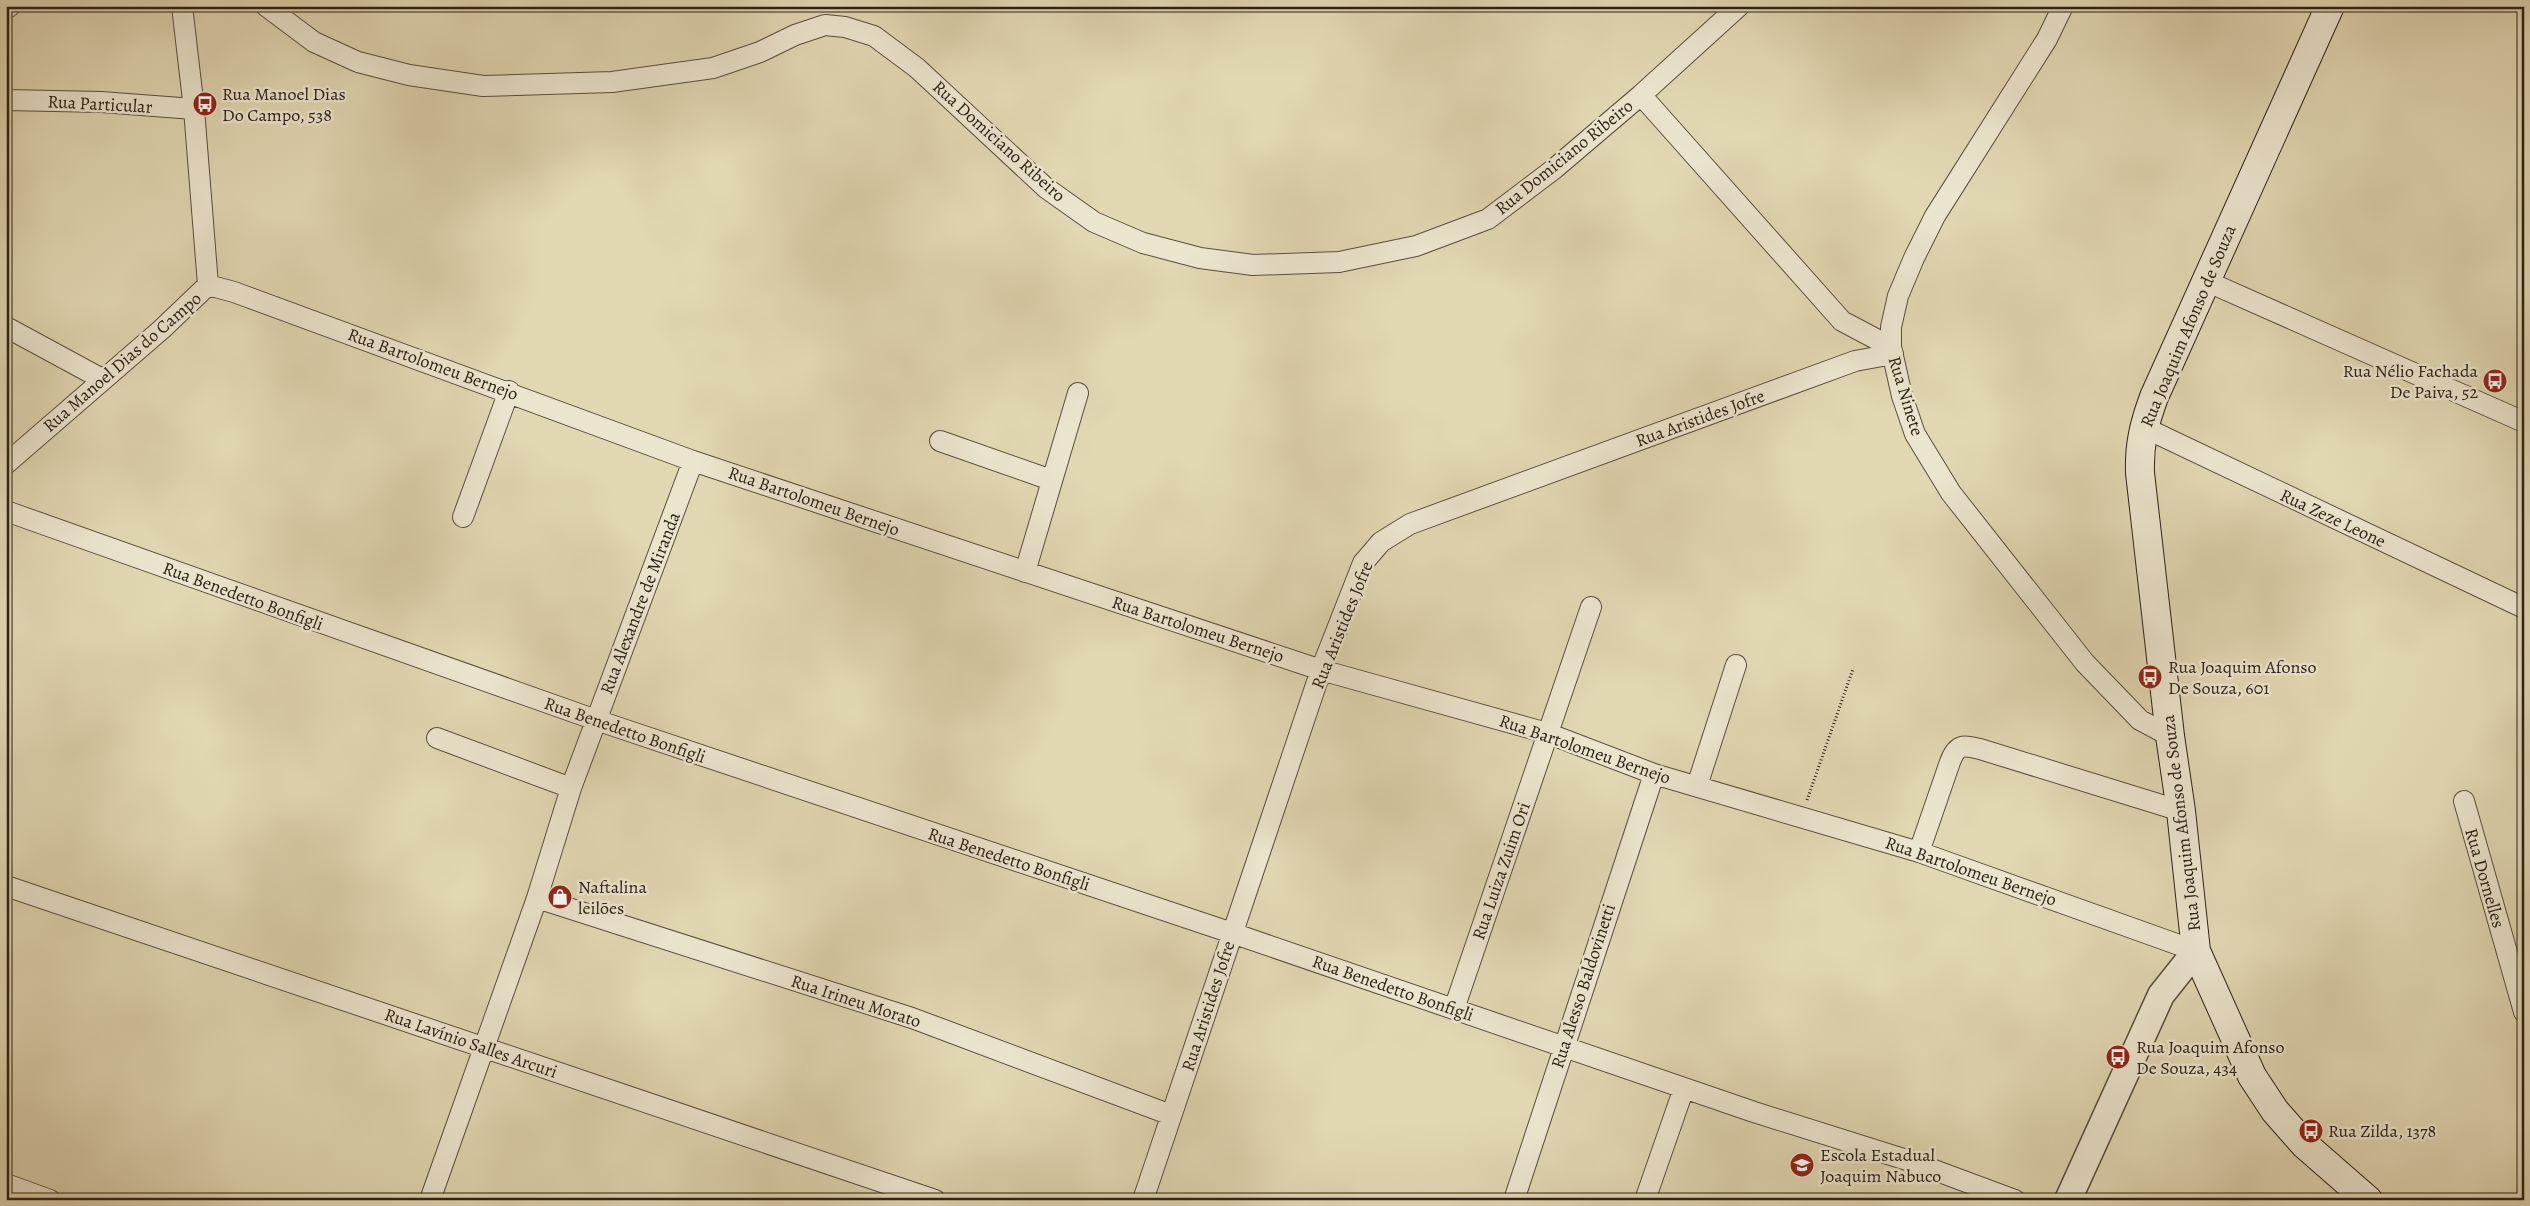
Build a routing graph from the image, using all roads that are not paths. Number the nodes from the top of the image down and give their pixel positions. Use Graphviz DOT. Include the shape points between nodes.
graph roads {
  1 [pos="10,6"];
  2 [pos="182,6"];
  3 [pos="266,6"];
  4 [pos="1739,6"];
  5 [pos="2063,6"];
  6 [pos="2330,6"];
  7 [pos="6,8"];
  8 [pos="1641,95"];
  9 [pos="6,100"];
  10 [pos="194,109"];
  11 [pos="2206,282"];
  12 [pos="208,285"];
  13 [pos="6,327"];
  14 [pos="1892,351"];
  15 [pos="102,379"];
  16 [pos="509,391"];
  17 [pos="1078,393"];
  18 [pos="2524,422"];
  19 [pos="2143,427"];
  20 [pos="940,441"];
  21 [pos="693,461"];
  22 [pos="6,464"];
  23 [pos="1051,480"];
  24 [pos="6,511"];
  25 [pos="463,517"];
  26 [pos="1025,572"];
  27 [pos="1591,607"];
  28 [pos="2524,608"];
  29 [pos="1736,665"];
  30 [pos="1322,670"];
  31 [pos="596,720"];
  32 [pos="1547,734"];
  33 [pos="2170,736"];
  34 [pos="437,738"];
  35 [pos="1654,774"];
  36 [pos="1696,786"];
  37 [pos="571,788"];
  38 [pos="2464,801"];
  39 [pos="2181,811"];
  40 [pos="1919,852"];
  41 [pos="6,886"];
  42 [pos="537,898"];
  43 [pos="1232,933"];
  44 [pos="2196,951"];
  45 [pos="1454,1009"];
  46 [pos="2524,1012"];
  47 [pos="1563,1046"];
  48 [pos="485,1048"];
  49 [pos="1684,1088"];
  50 [pos="1171,1115"];
  51 [pos="6,1184"];
  52 [pos="50,1200"];
  53 [pos="430,1200"];
  54 [pos="935,1200"];
  55 [pos="1143,1200"];
  56 [pos="1514,1200"];
  57 [pos="1645,1200"];
  58 [pos="2015,1200"];
  59 [pos="2068,1200"];
  60 [pos="2368,1200"];
  1 -- 7 [label="street"];
  2 -- 10 [label="street, Rua Manoel Dias do Campo"];
  3 -- 8 [label="street, Rua Domiciano Ribeiro" via="314,42 358,62 409,75 483,86 612,82 713,68 825,25 845,27 874,36 917,68 1046,188 1094,222 1143,243 1200,258 1254,265 1340,262 1416,246 1488,219 1554,169"];
  4 -- 8 [label="street, Rua Domiciano Ribeiro"];
  5 -- 14 [label="street, Rua Ninete" via="2047,39 1935,216 1914,258 1898,296 1891,326"];
  6 -- 11 [label="main road, Rua Joaquim Afonso de Souza"];
  8 -- 14 [label="street" via="1842,321"];
  9 -- 10 [label="street, Rua Particular" via="101,102"];
  10 -- 12 [label="street, Rua Manoel Dias do Campo"];
  11 -- 18 [label="street"];
  11 -- 19 [label="main road, Rua Joaquim Afonso de Souza"];
  12 -- 15 [label="street, Rua Manoel Dias do Campo"];
  12 -- 16 [label="street, Rua Bartolomeu Bernejo"];
  13 -- 15 [label="street"];
  14 -- 30 [label="street, Rua Aristides Jofre" via="1855,361 1410,524 1381,542 1363,563"];
  14 -- 33 [label="street, Rua Ninete" via="1915,434 1950,494 2085,662 2140,720"];
  15 -- 22 [label="street, Rua Manoel Dias do Campo"];
  16 -- 21 [label="street, Rua Bartolomeu Bernejo"];
  16 -- 25 [label="street"];
  17 -- 23 [label="street"];
  19 -- 28 [label="street, Rua Zeze Leone"];
  19 -- 33 [label="main road, Rua Joaquim Afonso de Souza" via="2140,473"];
  20 -- 23 [label="street"];
  21 -- 26 [label="street, Rua Bartolomeu Bernejo"];
  21 -- 31 [label="street, Rua Alexandre de Miranda"];
  23 -- 26 [label="street"];
  24 -- 31 [label="street, Rua Benedetto Bonfigli"];
  26 -- 30 [label="street, Rua Bartolomeu Bernejo"];
  27 -- 32 [label="street, Rua Luiza Zuim Ori"];
  29 -- 36 [label="street"];
  30 -- 32 [label="street, Rua Bartolomeu Bernejo"];
  30 -- 43 [label="street, Rua Aristides Jofre"];
  31 -- 37 [label="street, Rua Alexandre de Miranda"];
  31 -- 43 [label="street, Rua Benedetto Bonfigli"];
  32 -- 35 [label="street, Rua Bartolomeu Bernejo"];
  32 -- 45 [label="street, Rua Luiza Zuim Ori"];
  33 -- 39 [label="main road, Rua Joaquim Afonso de Souza"];
  34 -- 37 [label="street"];
  35 -- 36 [label="street, Rua Bartolomeu Bernejo"];
  35 -- 47 [label="street, Rua Alesso Baldovinetti"];
  36 -- 40 [label="street, Rua Bartolomeu Bernejo"];
  37 -- 42 [label="street, Rua Alexandre de Miranda"];
  38 -- 46 [label="street, Rua Dornelles"];
  39 -- 40 [label="street" via="1980,749 1961,747 1954,751"];
  39 -- 44 [label="main road, Rua Joaquim Afonso de Souza"];
  40 -- 44 [label="street, Rua Bartolomeu Bernejo"];
  41 -- 48 [label="street, Rua Lavínio Salles Arcuri"];
  42 -- 48 [label="street, Rua Alexandre de Miranda"];
  42 -- 50 [label="street, Rua Irineu Morato" via="912,1018"];
  43 -- 45 [label="street, Rua Benedetto Bonfigli"];
  43 -- 50 [label="street, Rua Aristides Jofre"];
  44 -- 59 [label="street, Rua Joaquim Afonso de Souza" via="2161,995"];
  44 -- 60 [label="main road" via="2252,1076 2275,1111 2305,1145"];
  45 -- 47 [label="street, Rua Benedetto Bonfigli"];
  47 -- 49 [label="street, Rua Benedetto Bonfigli"];
  47 -- 56 [label="street, Rua Alesso Baldovinetti"];
  48 -- 53 [label="street, Rua Alexandre de Miranda"];
  48 -- 54 [label="street, Rua Lavínio Salles Arcuri"];
  49 -- 57 [label="street"];
  49 -- 58 [label="street, Rua Benedetto Bonfigli" via="1910,1161"];
  50 -- 55 [label="street, Rua Aristides Jofre"];
  51 -- 52 [label="street"];
}
